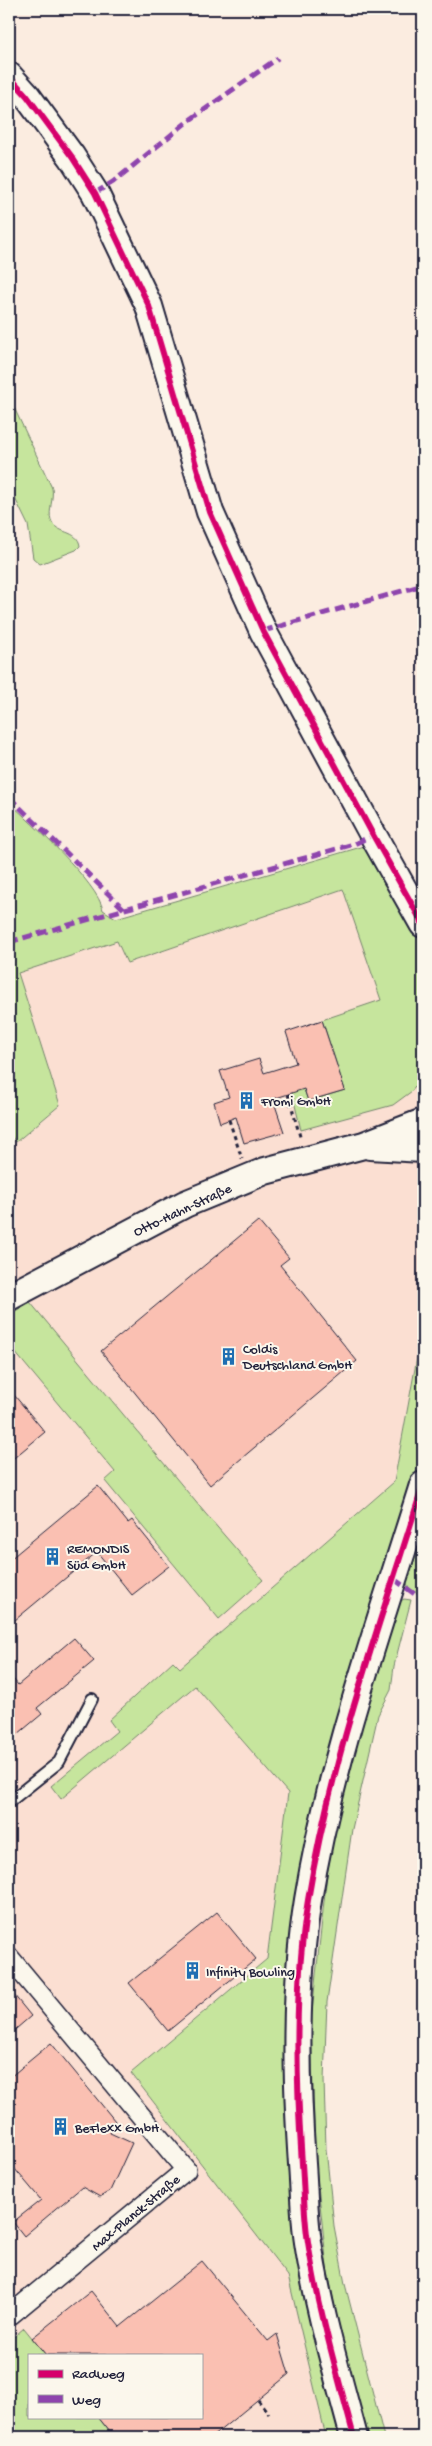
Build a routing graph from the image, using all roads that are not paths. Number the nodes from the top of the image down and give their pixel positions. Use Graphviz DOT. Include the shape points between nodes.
graph roads {
  1 [pos="9,76"];
  2 [pos="423,924"];
  3 [pos="423,1121"];
  4 [pos="364,1145"];
  5 [pos="423,1149"];
  6 [pos="9,1297"];
  7 [pos="423,1485"];
  8 [pos="92,1699"];
  9 [pos="9,1802"];
  10 [pos="9,1957"];
  11 [pos="9,2316"];
  12 [pos="354,2437"];
  1 -- 2 [label="street" via="72,156 95,193 148,306 210,512 256,614"];
  3 -- 4 [label="street"];
  4 -- 5 [label="street"];
  4 -- 6 [label="street, Otto-Hahn-Straße" via="265,1171 185,1204"];
  7 -- 12 [label="street" via="350,1718 328,1806 308,1900 297,2008 300,2131 308,2240 319,2301"];
  8 -- 9 [label="lane" via="58,1762"];
  10 -- 11 [label="street, Max-Planck-Straße" via="186,2170"];
}
